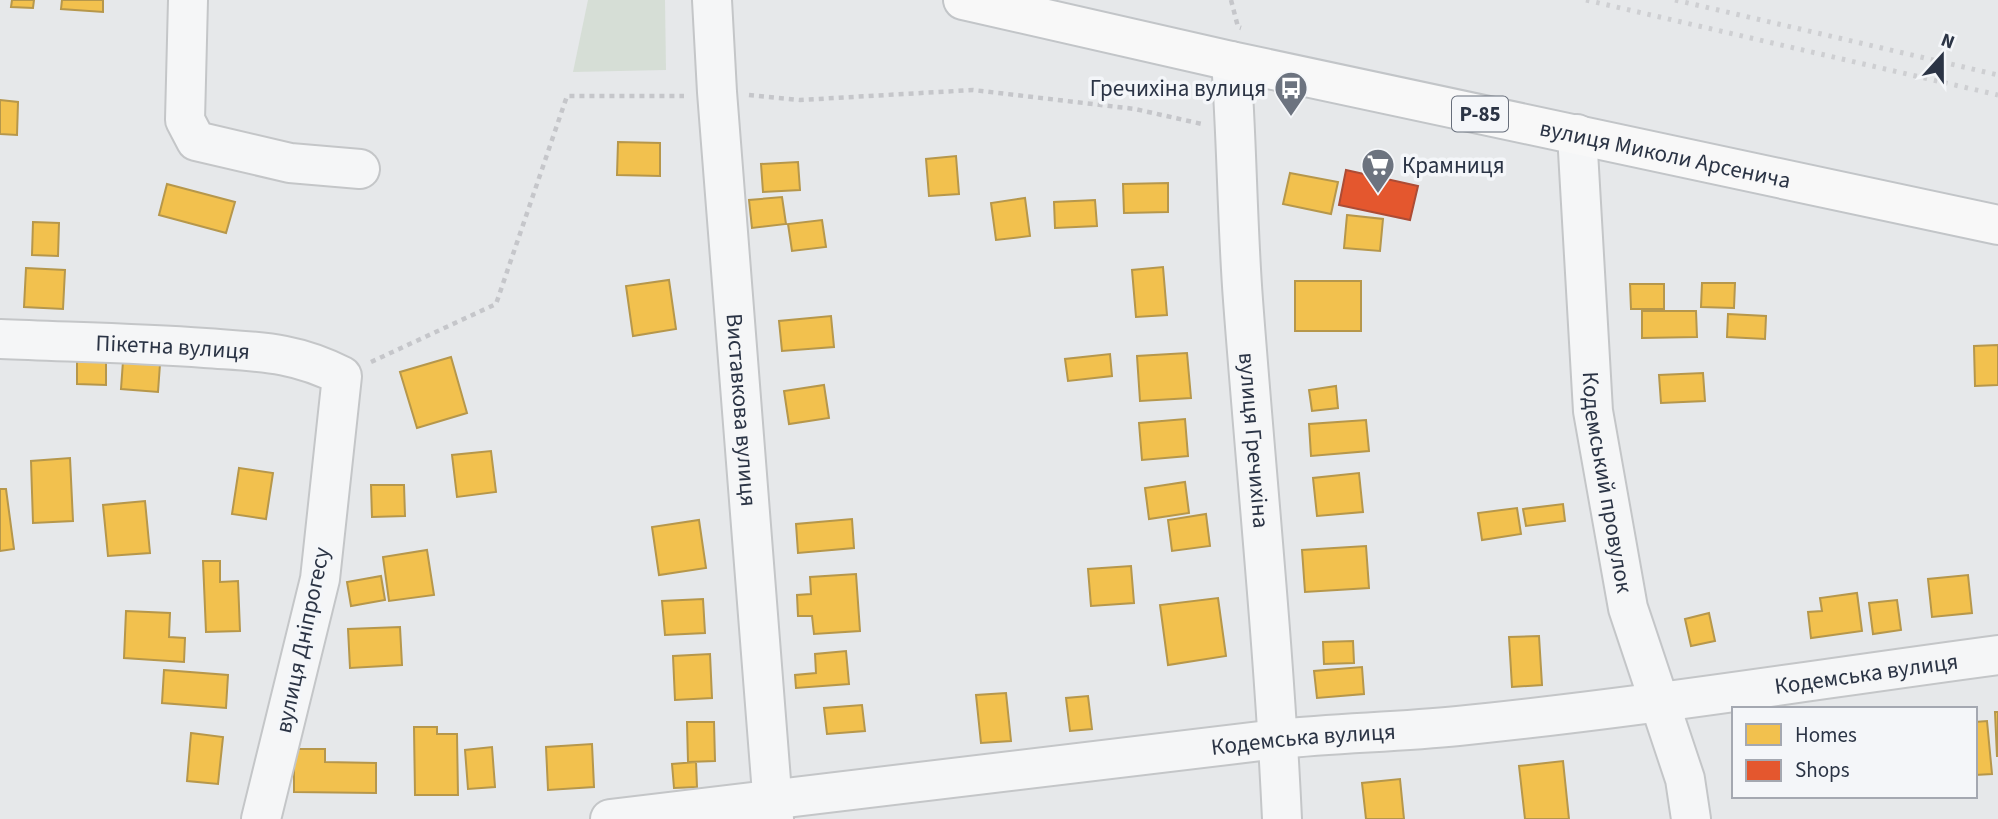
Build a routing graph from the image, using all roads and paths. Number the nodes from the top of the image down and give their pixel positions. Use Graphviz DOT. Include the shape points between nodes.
graph roads {
  1 [pos="188,0"];
  2 [pos="712,0"];
  3 [pos="963,0"];
  4 [pos="1231,61"];
  5 [pos="1577,134"];
  6 [pos="360,169"];
  7 [pos="1998,225"];
  8 [pos="0,339"];
  9 [pos="342,376"];
  10 [pos="1998,655"];
  11 [pos="1658,702"];
  12 [pos="1278,739"];
  13 [pos="774,810"];
  14 [pos="261,819"];
  15 [pos="610,819"];
  16 [pos="1282,819"];
  17 [pos="1691,819"];
  1 -- 6 [label="street" via="185,120 197,141 290,163"];
  2 -- 13 [label="street, Виставкова вулиця"];
  3 -- 4 [label="main road, вулиця Миколи Арсенича / Р-85"];
  4 -- 5 [label="main road, вулиця Миколи Арсенича / Р-85"];
  4 -- 12 [label="street, вулиця Гречихіна" via="1241,282"];
  5 -- 7 [label="main road, вулиця Миколи Арсенича / Р-85"];
  5 -- 11 [label="street, Кодемський провулок" via="1593,411 1628,608"];
  8 -- 9 [label="street, Пікетна вулиця" via="285,355"];
  9 -- 14 [label="street, вулиця Дніпрогесу" via="320,579"];
  10 -- 11 [label="street, Кодемська вулиця"];
  11 -- 12 [label="street, Кодемська вулиця" via="1456,727"];
  11 -- 17 [label="street, Кодемський провулок" via="1685,779"];
  12 -- 13 [label="street, Кодемська вулиця"];
  12 -- 16 [label="street, вулиця Гречихіна"];
  13 -- 15 [label="street, Кодемська вулиця"];
}
